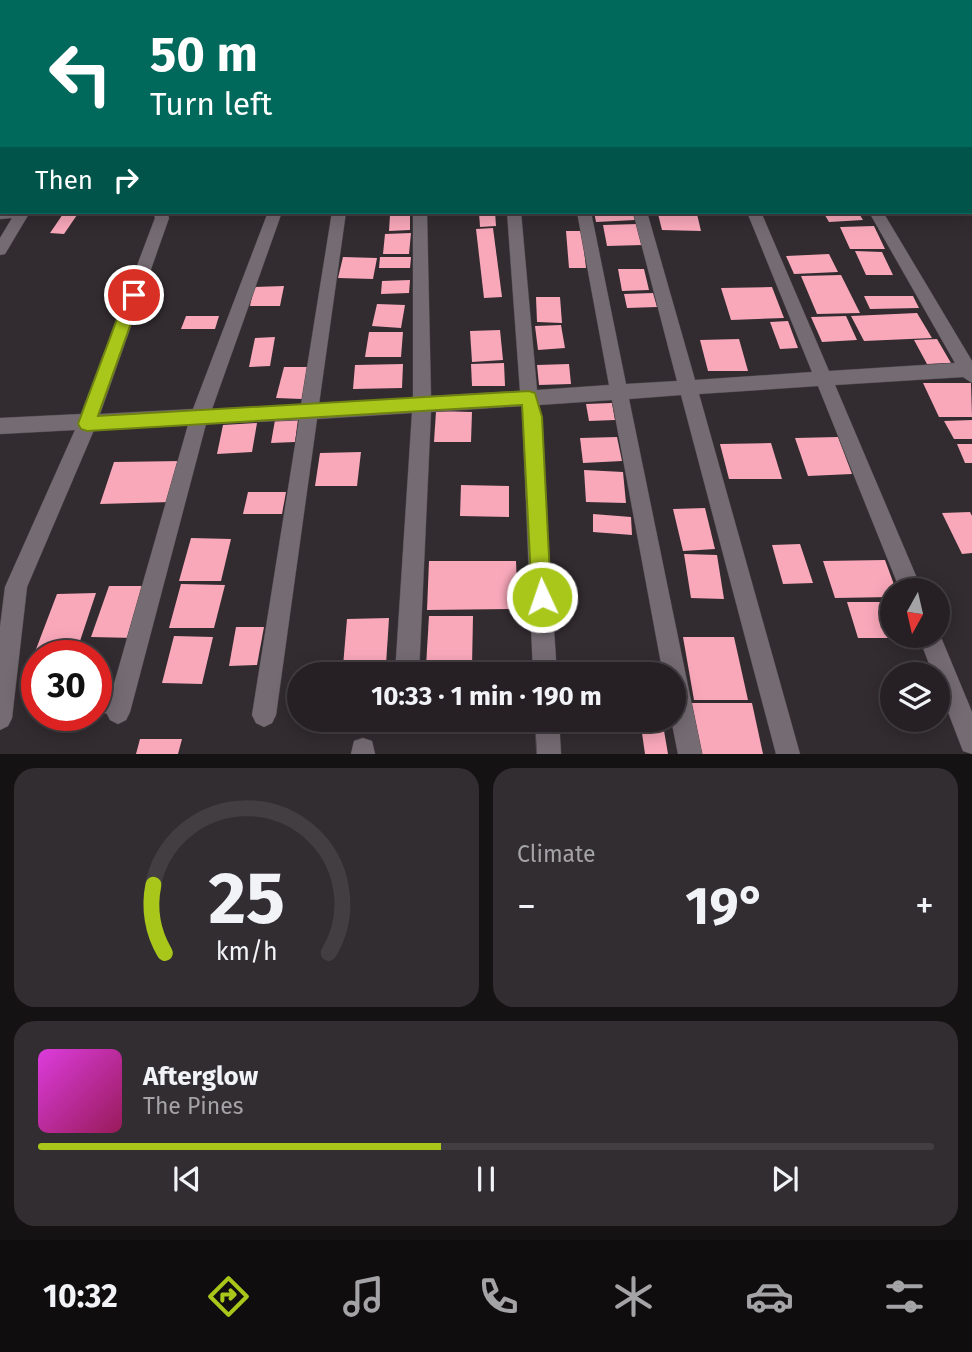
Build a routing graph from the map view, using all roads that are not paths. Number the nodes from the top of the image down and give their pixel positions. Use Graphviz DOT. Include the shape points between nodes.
graph roads {
  1 [pos="22,214"];
  2 [pos="161,214"];
  3 [pos="274,214"];
  4 [pos="339,214"];
  5 [pos="420,214"];
  6 [pos="514,214"];
  7 [pos="584,214"];
  8 [pos="641,214"];
  9 [pos="755,214"];
  10 [pos="877,214"];
  11 [pos="0,250"];
  12 [pos="970,371"];
  13 [pos="824,380"];
  14 [pos="686,388"];
  15 [pos="618,391"];
  16 [pos="529,398"];
  17 [pos="422,403"];
  18 [pos="309,412"];
  19 [pos="199,418"];
  20 [pos="87,424"];
  21 [pos="0,426"];
  22 [pos="906,578"];
  23 [pos="8,587"];
  24 [pos="934,648"];
  25 [pos="408,662"];
  26 [pos="544,662"];
  27 [pos="118,712"];
  28 [pos="264,715"];
  29 [pos="0,718"];
  30 [pos="548,732"];
  31 [pos="972,742"];
  32 [pos="549,754"];
  33 [pos="690,754"];
  34 [pos="788,754"];
  1 -- 11 [label="street"];
  2 -- 20 [label="street"];
  3 -- 19 [label="street"];
  4 -- 18 [label="street"];
  5 -- 17 [label="street"];
  6 -- 16 [label="street"];
  7 -- 15 [label="street"];
  8 -- 14 [label="street"];
  9 -- 13 [label="street"];
  10 -- 12 [label="street"];
  12 -- 13 [label="street"];
  13 -- 14 [label="street"];
  13 -- 22 [label="street"];
  14 -- 15 [label="street"];
  14 -- 34 [label="street"];
  15 -- 16 [label="street"];
  15 -- 33 [label="street"];
  16 -- 17 [label="street"];
  16 -- 26 [label="street"];
  17 -- 18 [label="street"];
  17 -- 25 [label="street"];
  18 -- 19 [label="street"];
  18 -- 28 [label="street"];
  19 -- 20 [label="street"];
  19 -- 27 [label="street"];
  20 -- 21 [label="street"];
  20 -- 23 [label="street"];
  23 -- 29 [label="street"];
  24 -- 31 [label="street"];
  30 -- 32 [label="street"];
}
